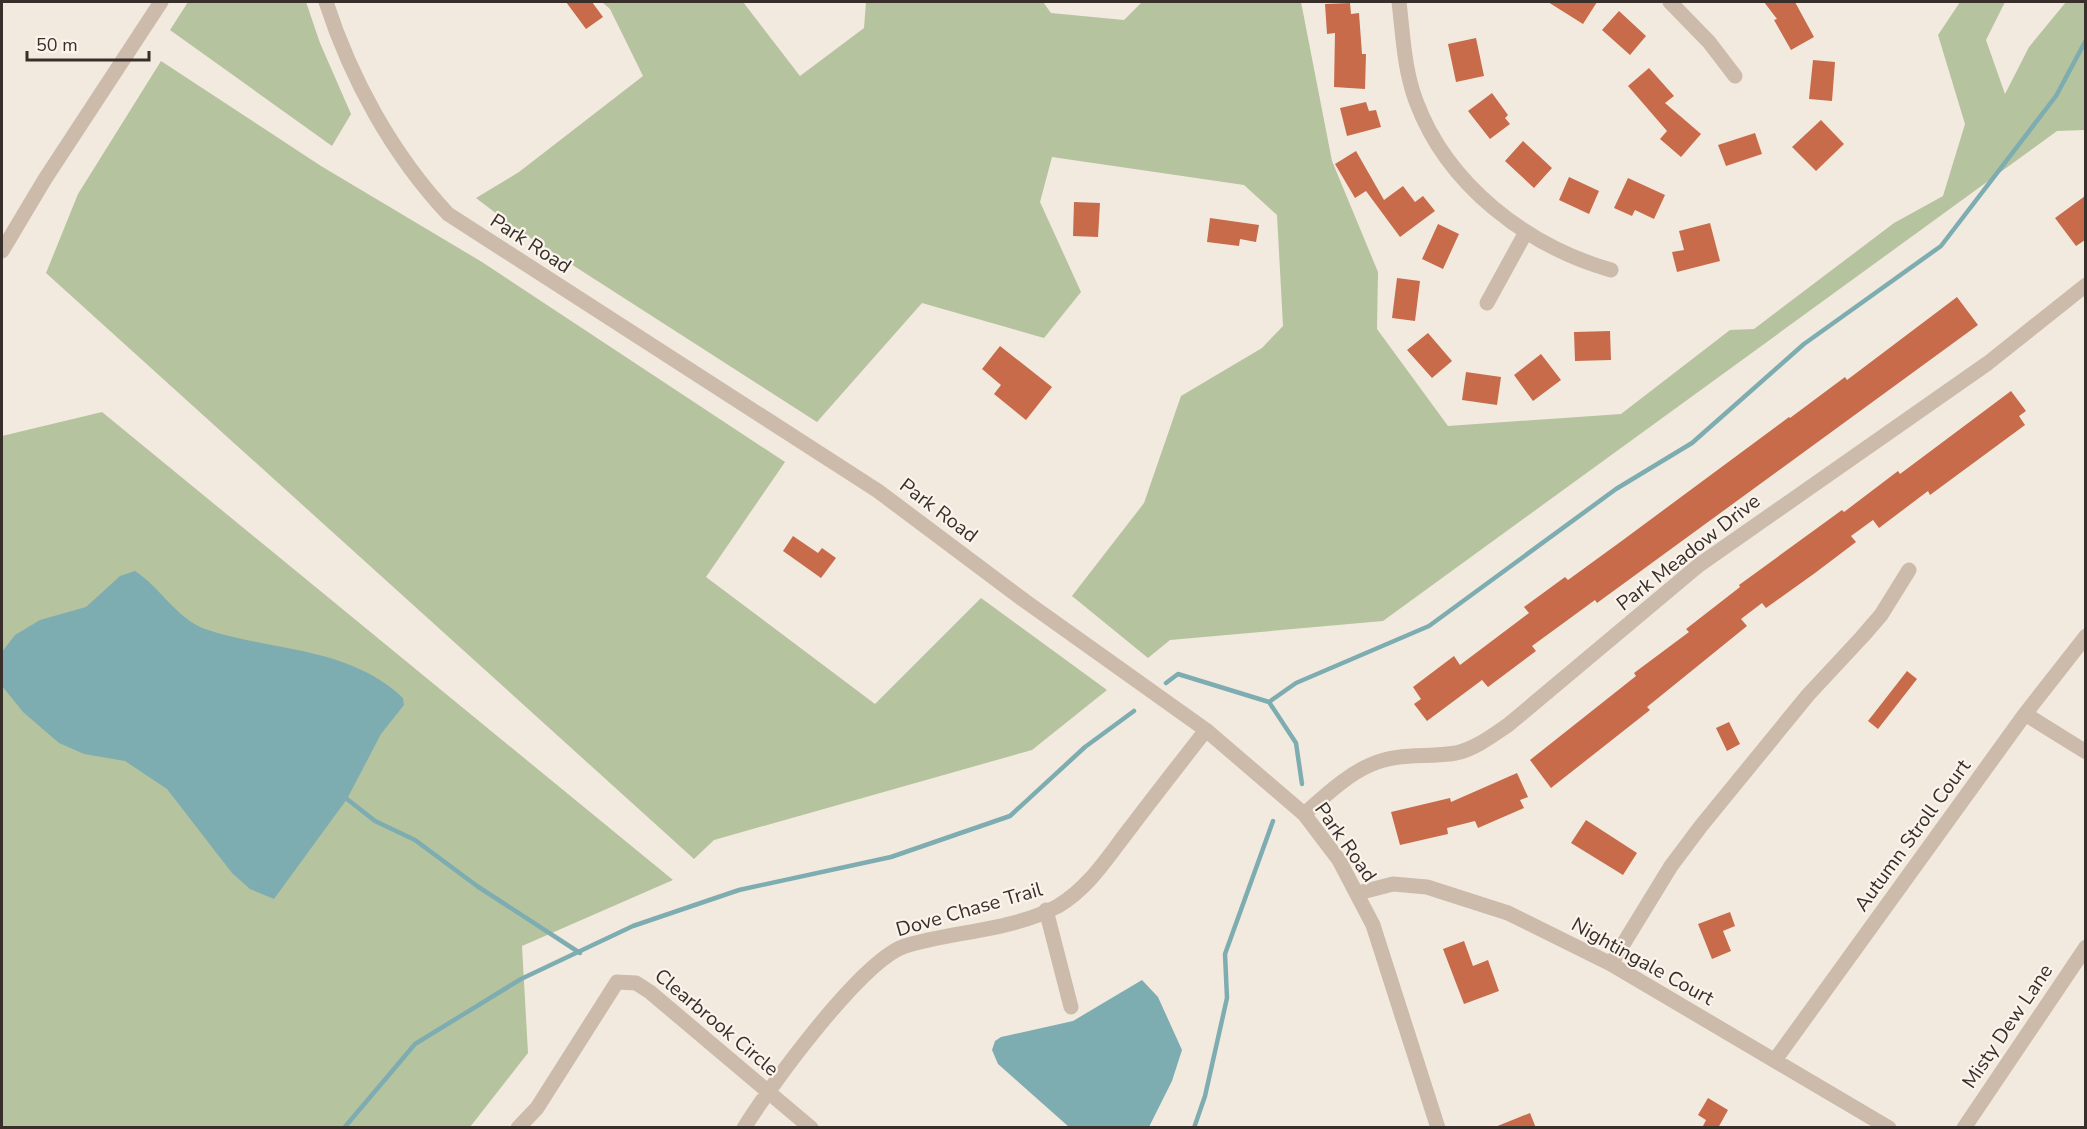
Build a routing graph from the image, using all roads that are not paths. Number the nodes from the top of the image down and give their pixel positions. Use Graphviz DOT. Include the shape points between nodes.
graph roads {
  1 [pos="161,2"];
  2 [pos="326,2"];
  3 [pos="1399,2"];
  4 [pos="1670,2"];
  5 [pos="1735,76"];
  6 [pos="1526,232"];
  7 [pos="2,251"];
  8 [pos="1611,270"];
  9 [pos="2085,285"];
  10 [pos="1487,303"];
  11 [pos="1909,570"];
  12 [pos="2085,636"];
  13 [pos="2025,714"];
  14 [pos="1206,730"];
  15 [pos="2085,752"];
  16 [pos="1304,814"];
  17 [pos="1358,893"];
  18 [pos="1046,910"];
  19 [pos="2085,947"];
  20 [pos="1611,964"];
  21 [pos="1071,1007"];
  22 [pos="1775,1060"];
  23 [pos="767,1091"];
  24 [pos="518,1128"];
  25 [pos="744,1128"];
  26 [pos="811,1128"];
  27 [pos="1438,1128"];
  28 [pos="1889,1128"];
  29 [pos="1964,1128"];
  1 -- 7 [label="street"];
  2 -- 14 [label="street, Park Road" via="386,136 448,214 878,491"];
  3 -- 6 [label="street" via="1410,82 1434,139 1457,173"];
  4 -- 5 [label="street"];
  6 -- 8 [label="street" via="1575,258"];
  6 -- 10 [label="street"];
  9 -- 16 [label="street, Park Meadow Drive" via="1988,363 1699,565 1508,725 1457,753 1397,756 1369,765"];
  11 -- 20 [label="street" via="1881,615 1808,695 1701,826 1671,866"];
  12 -- 13 [label="street, Autumn Stroll Court"];
  13 -- 15 [label="street"];
  13 -- 22 [label="street, Autumn Stroll Court"];
  14 -- 16 [label="street, Park Road"];
  14 -- 18 [label="street, Dove Chase Trail" via="1086,885"];
  16 -- 17 [label="street, Park Road"];
  17 -- 20 [label="street, Nightingale Court" via="1393,884 1427,887 1508,914"];
  17 -- 27 [label="street, Park Road" via="1373,925"];
  18 -- 21 [label="street"];
  18 -- 23 [label="street, Dove Chase Trail" via="1025,919 903,947 884,956"];
  19 -- 29 [label="street, Misty Dew Lane"];
  20 -- 22 [label="street, Nightingale Court"];
  22 -- 28 [label="street, Nightingale Court"];
  23 -- 24 [label="street, Clearbrook Circle" via="650,992 636,983 617,982 537,1108"];
  23 -- 25 [label="street, Dove Chase Trail"];
  23 -- 26 [label="street, Clearbrook Circle"];
}
